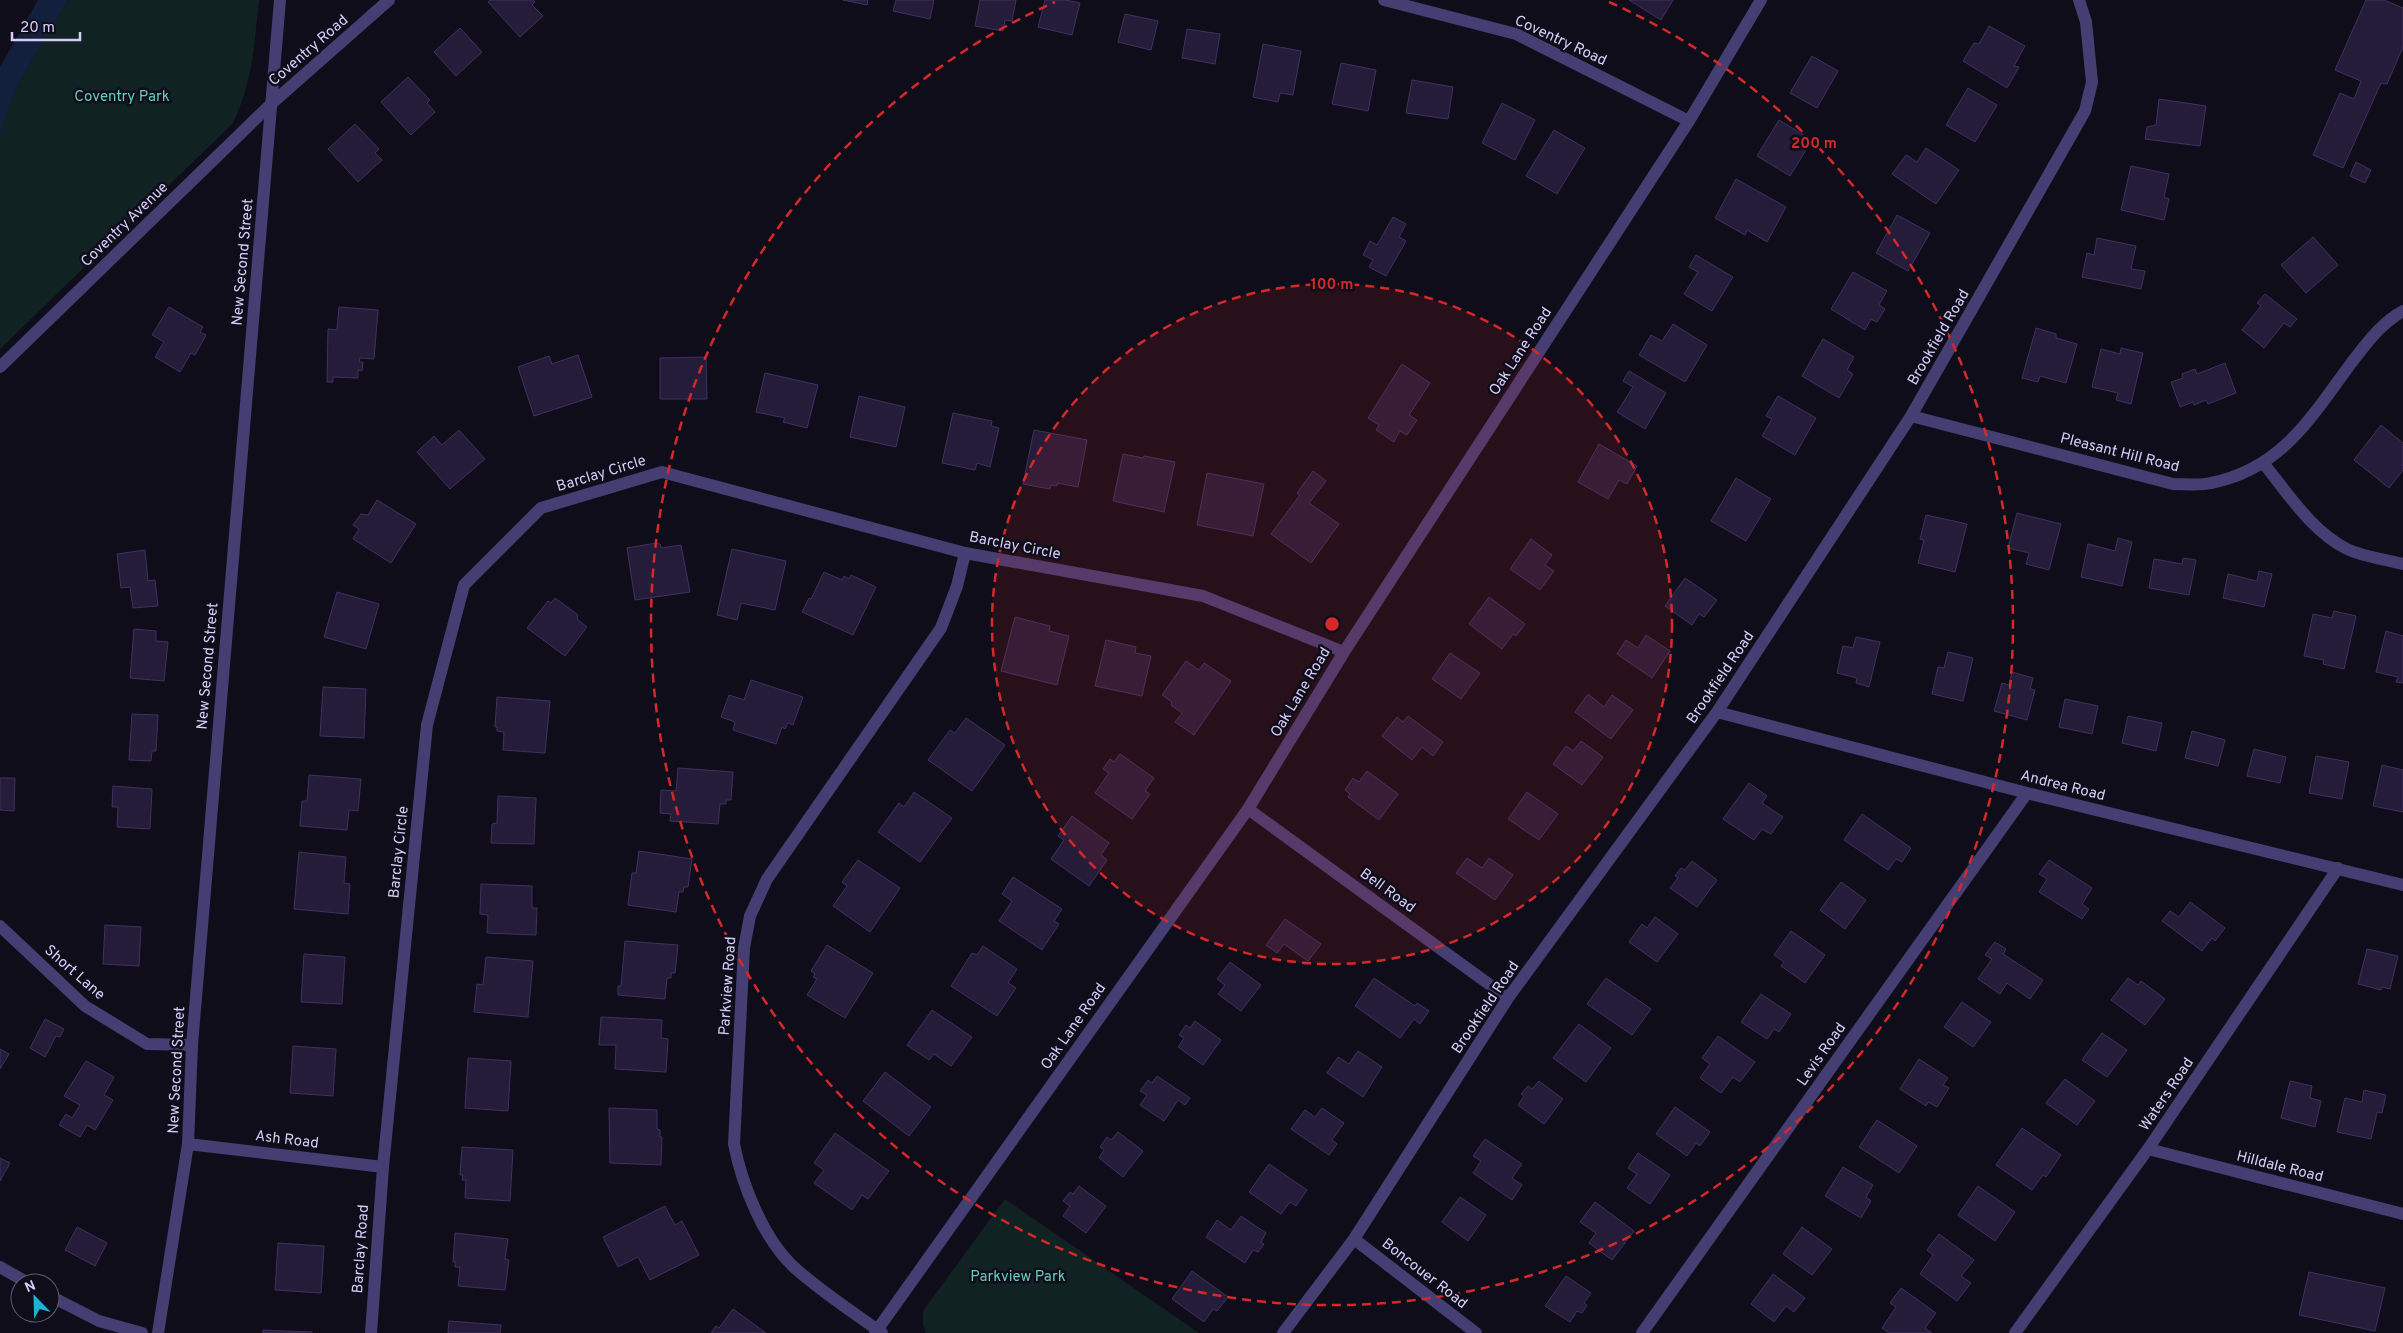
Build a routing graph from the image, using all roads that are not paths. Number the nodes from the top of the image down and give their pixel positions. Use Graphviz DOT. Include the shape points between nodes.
graph roads {
  1 [pos="280,0"];
  2 [pos="389,0"];
  3 [pos="1384,0"];
  4 [pos="1760,0"];
  5 [pos="2079,0"];
  6 [pos="271,104"];
  7 [pos="1689,121"];
  8 [pos="2403,311"];
  9 [pos="0,367"];
  10 [pos="1911,416"];
  11 [pos="2263,463"];
  12 [pos="964,553"];
  13 [pos="2403,564"];
  14 [pos="1344,652"];
  15 [pos="1717,712"];
  16 [pos="2026,793"];
  17 [pos="1248,809"];
  18 [pos="2338,868"];
  19 [pos="2403,885"];
  20 [pos="0,926"];
  21 [pos="1508,998"];
  22 [pos="192,1045"];
  23 [pos="188,1144"];
  24 [pos="2148,1150"];
  25 [pos="383,1167"];
  26 [pos="2403,1214"];
  27 [pos="1354,1239"];
  28 [pos="60,1301"];
  29 [pos="878,1332"];
  30 [pos="142,1333"];
  31 [pos="158,1333"];
  32 [pos="371,1333"];
  33 [pos="1283,1333"];
  34 [pos="1476,1333"];
  35 [pos="1642,1333"];
  36 [pos="2015,1333"];
  1 -- 6 [label="street, New Second Street"];
  2 -- 6 [label="street, Coventry Road"];
  3 -- 7 [label="street, Coventry Road" via="1516,34"];
  4 -- 7 [label="street, Oak Lane Road"];
  5 -- 10 [label="street, Brookfield Road" via="2086,22 2092,82 2085,111"];
  6 -- 9 [label="street, Coventry Avenue"];
  6 -- 22 [label="street, New Second Street"];
  7 -- 14 [label="street, Oak Lane Road"];
  8 -- 11 [label="street, Pleasant Hill Road" via="2372,336 2294,439"];
  10 -- 11 [label="street, Pleasant Hill Road" via="2173,484 2209,484 2238,477"];
  10 -- 15 [label="street, Brookfield Road"];
  11 -- 13 [label="street" via="2328,538 2348,550"];
  12 -- 14 [label="street, Barclay Circle" via="1203,596"];
  12 -- 25 [label="street, Barclay Circle" via="662,472 541,508 464,585 427,726"];
  12 -- 29 [label="street, Parkview Road" via="957,586 941,628 767,879 750,916 744,948 734,1144 739,1168 762,1223 795,1268"];
  14 -- 17 [label="street, Oak Lane Road"];
  15 -- 16 [label="street, Andrea Road"];
  15 -- 21 [label="street, Brookfield Road"];
  16 -- 18 [label="street, Andrea Road"];
  16 -- 35 [label="street, Levis Road"];
  17 -- 21 [label="street, Bell Road"];
  17 -- 29 [label="street, Oak Lane Road"];
  18 -- 19 [label="street, Andrea Road"];
  18 -- 24 [label="street, Waters Road"];
  20 -- 22 [label="street, Short Lane" via="85,1006 147,1044"];
  21 -- 27 [label="street, Brookfield Road"];
  22 -- 23 [label="street, New Second Street"];
  23 -- 25 [label="street, Ash Road"];
  23 -- 31 [label="street, New Second Street"];
  24 -- 26 [label="street, Hilldale Road"];
  24 -- 36 [label="street, Waters Road"];
  25 -- 32 [label="street, Barclay Road"];
  27 -- 33 [label="street, Brookfield Road"];
  27 -- 34 [label="street, Boncouer Road"];
  28 -- 30 [label="street" via="100,1321"];
}
